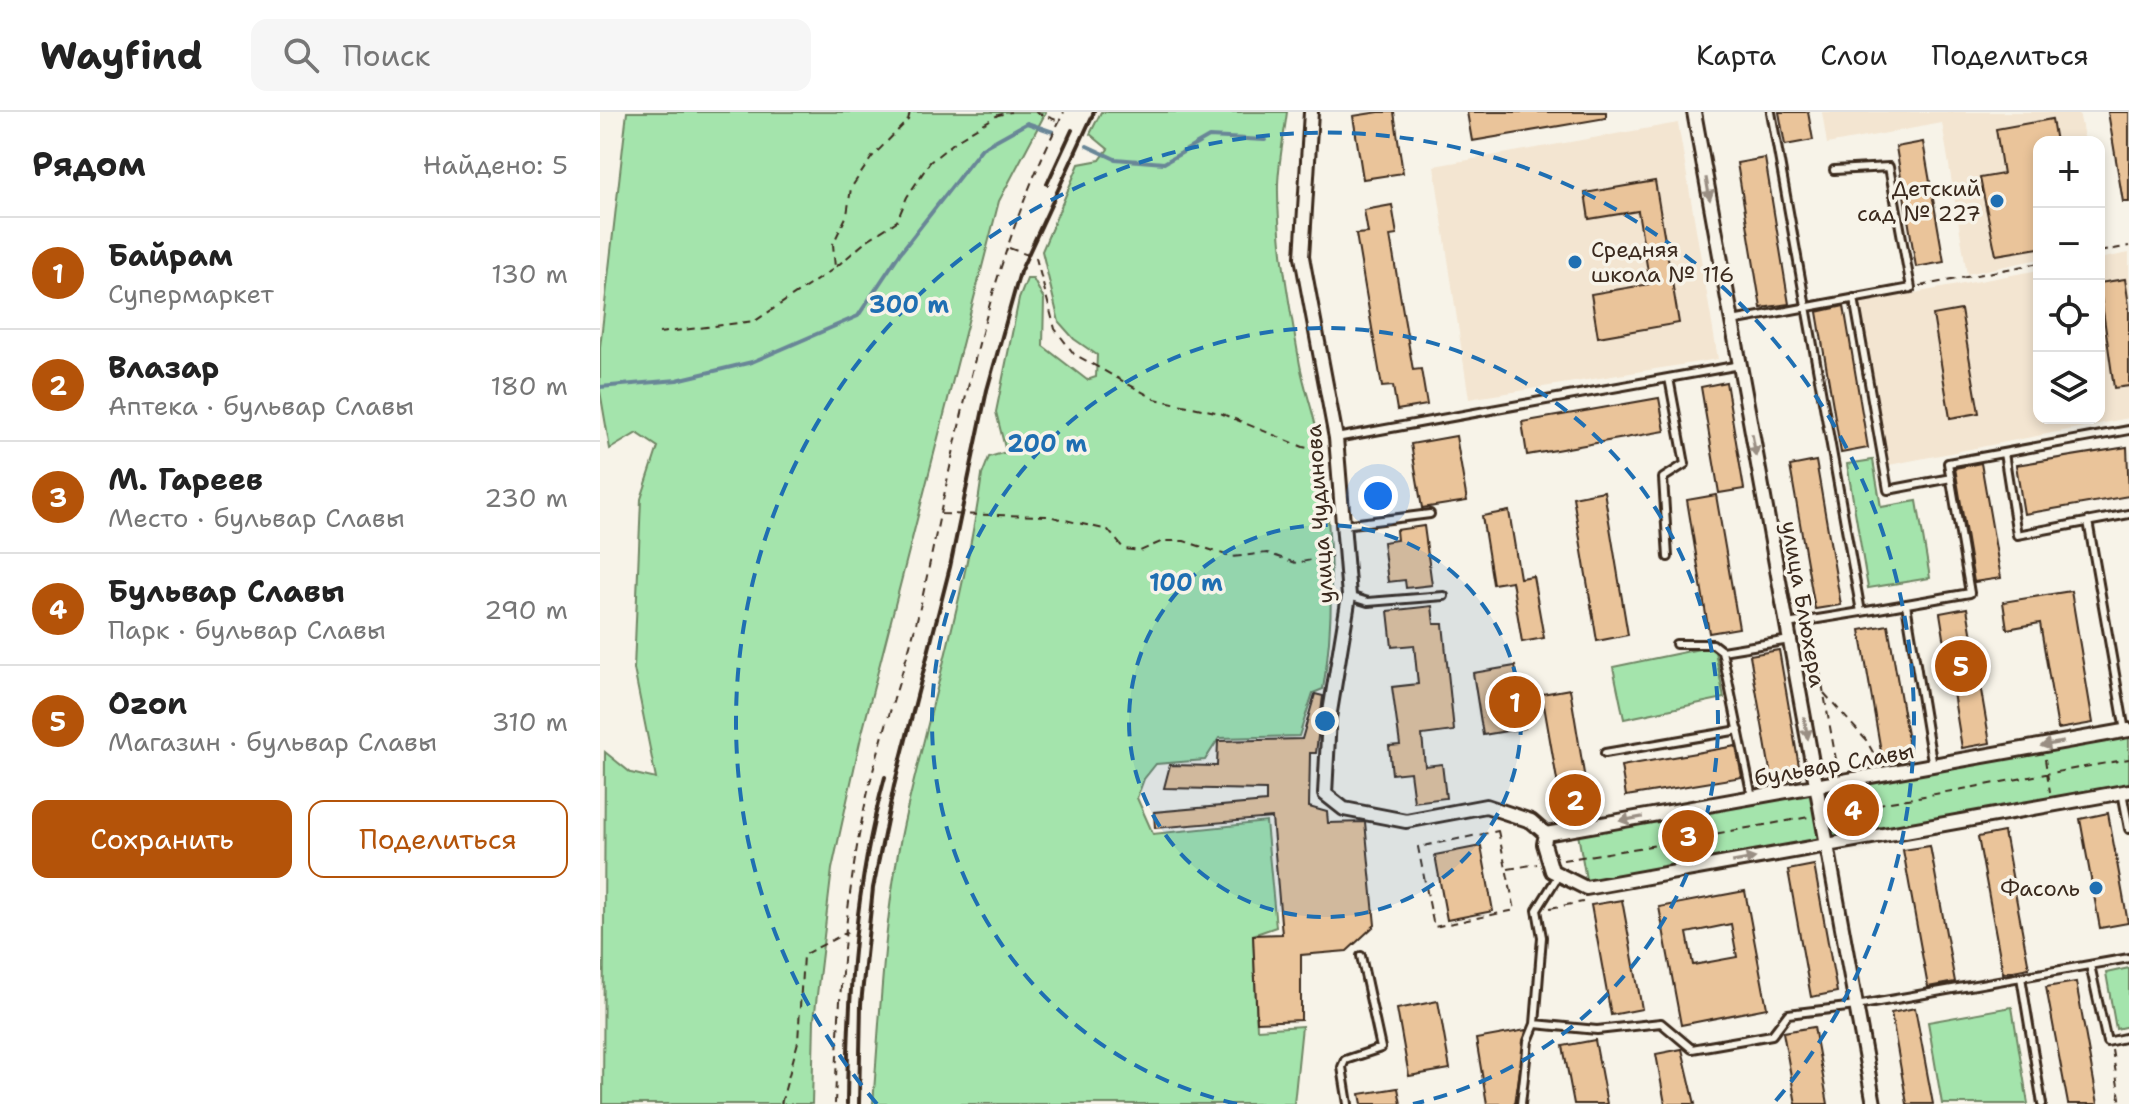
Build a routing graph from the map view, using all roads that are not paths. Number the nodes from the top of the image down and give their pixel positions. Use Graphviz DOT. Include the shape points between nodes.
graph roads {
  1 [pos="1311,112"];
  2 [pos="1694,112"];
  3 [pos="1771,112"];
  4 [pos="1834,170"];
  5 [pos="1854,298"];
  6 [pos="1806,307"];
  7 [pos="1732,321"];
  8 [pos="1740,365"];
  9 [pos="1669,378"];
  10 [pos="2129,430"];
  11 [pos="1336,438"];
  12 [pos="2004,453"];
  13 [pos="1951,478"];
  14 [pos="1430,514"];
  15 [pos="2129,514"];
  16 [pos="2088,521"];
  17 [pos="1343,525"];
  18 [pos="1668,557"];
  19 [pos="1349,596"];
  20 [pos="1444,596"];
  21 [pos="1906,604"];
  22 [pos="1861,612"];
  23 [pos="1787,624"];
  24 [pos="1790,640"];
  25 [pos="1676,644"];
  26 [pos="1722,651"];
  27 [pos="1739,730"];
  28 [pos="2127,730"];
  29 [pos="1605,753"];
  30 [pos="1933,767"];
  31 [pos="1817,788"];
  32 [pos="2125,791"];
  33 [pos="1753,799"];
  34 [pos="2129,829"];
  35 [pos="1546,834"];
  36 [pos="1828,846"];
  37 [pos="1558,876"];
  38 [pos="1361,956"];
  39 [pos="2129,958"];
  40 [pos="2090,965"];
  41 [pos="2021,977"];
  42 [pos="1856,1006"];
  43 [pos="1535,1024"];
  44 [pos="2129,1037"];
  45 [pos="1348,1104"];
  46 [pos="1521,1104"];
  47 [pos="1874,1104"];
  48 [pos="2042,1104"];
  1 -- 11 [label="street, улица Чудинова" via="1302,257"];
  2 -- 7 [label="street, улица Блюхера, one-way"];
  3 -- 6 [label="lane"];
  4 -- 5 [label="lane" via="1889,167 1911,288"];
  5 -- 6 [label="lane"];
  5 -- 13 [label="lane" via="1888,490"];
  6 -- 7 [label="lane"];
  6 -- 22 [label="lane"];
  7 -- 8 [label="street, улица Блюхера"];
  8 -- 9 [label="lane"];
  8 -- 23 [label="street, улица Блюхера, one-way"];
  9 -- 11 [label="lane"];
  9 -- 18 [label="lane" via="1685,464 1663,478"];
  10 -- 12 [label="lane"];
  11 -- 17 [label="street, улица Чудинова"];
  12 -- 13 [label="lane" via="1948,463"];
  12 -- 16 [label="lane" via="2017,535"];
  13 -- 21 [label="lane" via="1970,593"];
  14 -- 17 [label="lane"];
  15 -- 16 [label="lane"];
  16 -- 28 [label="lane"];
  17 -- 19 [label="street, улица Чудинова"];
  19 -- 20 [label="lane" via="1368,602"];
  19 -- 35 [label="street, улица Чудинова" via="1329,718 1325,794 1344,809 1406,821 1486,806 1531,821"];
  21 -- 22 [label="lane"];
  21 -- 30 [label="lane"];
  22 -- 23 [label="lane"];
  23 -- 24 [label="street, улица Блюхера"];
  24 -- 26 [label="lane"];
  24 -- 31 [label="street, улица Блюхера, one-way"];
  25 -- 26 [label="lane" via="1713,644"];
  26 -- 27 [label="lane"];
  27 -- 29 [label="lane"];
  27 -- 33 [label="lane"];
  28 -- 30 [label="street, бульвар Славы, one-way"];
  30 -- 31 [label="street, бульвар Славы"];
  31 -- 33 [label="street, бульвар Славы"];
  31 -- 36 [label="street, улица Блюхера"];
  32 -- 34 [label="lane"];
  32 -- 36 [label="street"];
  33 -- 35 [label="street, бульвар Славы, one-way"];
  35 -- 37 [label="street" via="1549,863"];
  37 -- 36 [label="street, one-way" via="1586,888"];
  36 -- 42 [label="street, улица Блюхера"];
  37 -- 43 [label="lane" via="1537,910 1542,937"];
  38 -- 45 [label="lane" via="1381,1048 1345,1060"];
  39 -- 40 [label="lane"];
  40 -- 41 [label="lane"];
  40 -- 44 [label="lane" via="2107,1042"];
  41 -- 42 [label="lane"];
  41 -- 48 [label="lane"];
  42 -- 43 [label="lane" via="1788,1014 1772,1035 1692,1049 1661,1023 1597,1030"];
  42 -- 47 [label="street, улица Блюхера"];
  43 -- 46 [label="lane"];
}
